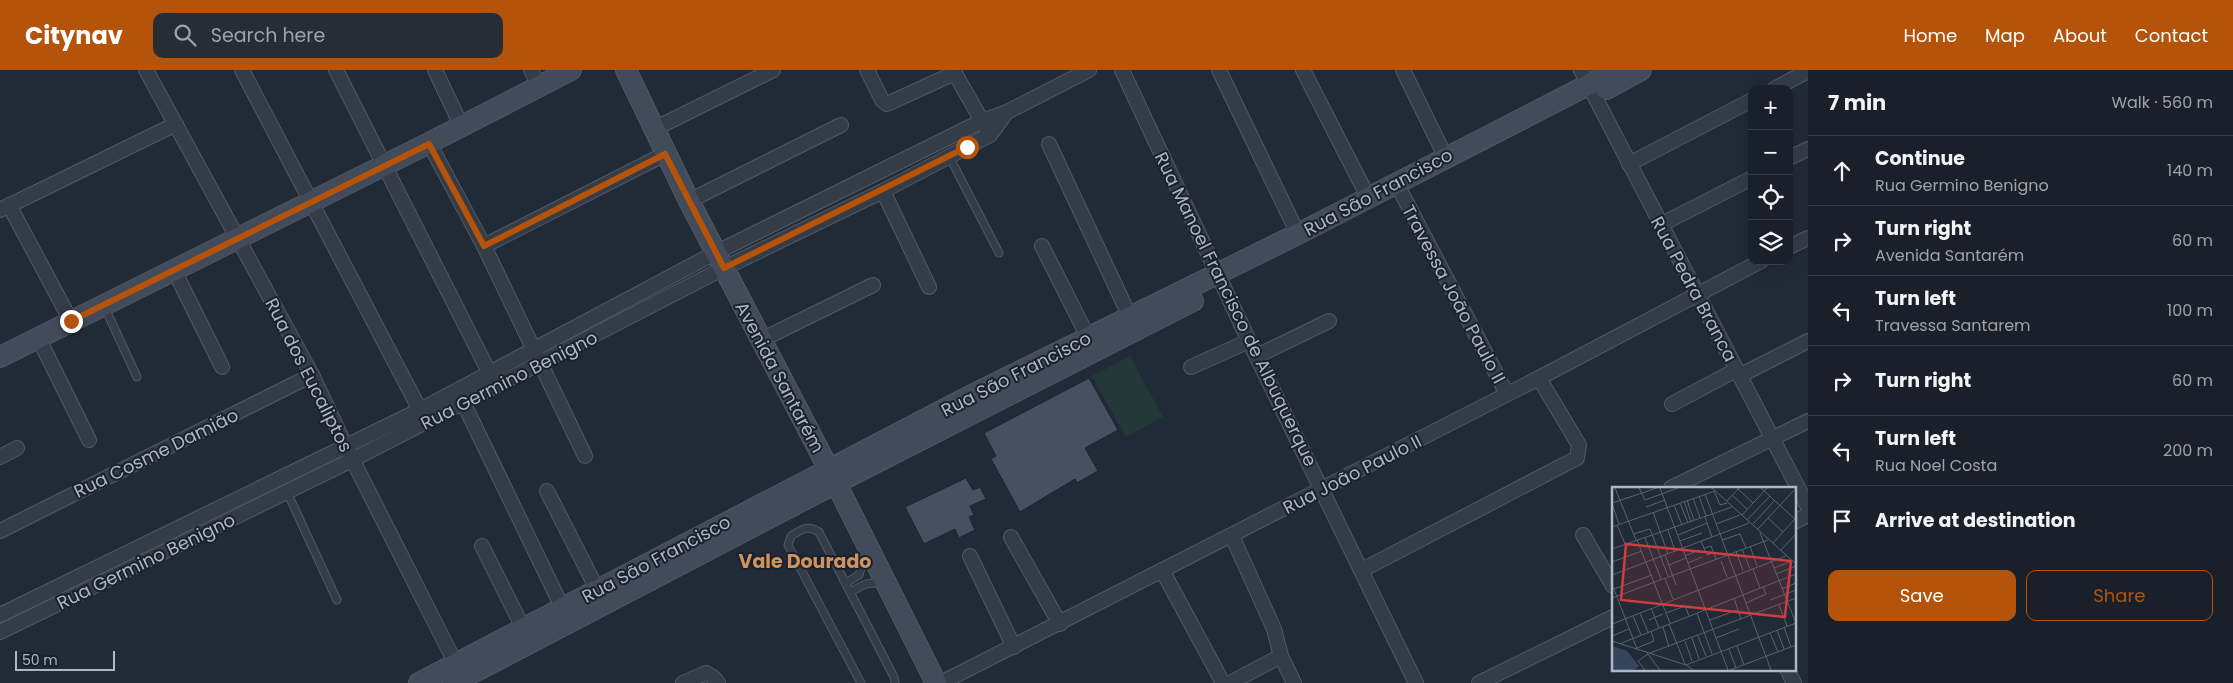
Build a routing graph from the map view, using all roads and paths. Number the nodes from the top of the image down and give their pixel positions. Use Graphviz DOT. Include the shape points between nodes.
graph roads {
  1 [pos="146,70"];
  2 [pos="242,70"];
  3 [pos="336,70"];
  4 [pos="435,70"];
  5 [pos="571,70"];
  6 [pos="626,70"];
  7 [pos="773,70"];
  8 [pos="868,70"];
  9 [pos="1089,70"];
  10 [pos="1122,70"];
  11 [pos="1219,70"];
  12 [pos="1303,70"];
  13 [pos="1403,70"];
  14 [pos="1617,70"];
  15 [pos="1641,70"];
  16 [pos="1808,71"];
  17 [pos="954,72"];
  18 [pos="535,78"];
  19 [pos="1587,84"];
  20 [pos="1782,85"];
  21 [pos="1748,102"];
  22 [pos="1007,112"];
  23 [pos="982,121"];
  24 [pos="176,124"];
  25 [pos="841,125"];
  26 [pos="462,127"];
  27 [pos="654,130"];
  28 [pos="990,135"];
  29 [pos="429,144"];
  30 [pos="1049,144"];
  31 [pos="1808,149"];
  32 [pos="665,154"];
  33 [pos="949,156"];
  34 [pos="1445,156"];
  35 [pos="1793,156"];
  36 [pos="1629,164"];
  37 [pos="384,166"];
  38 [pos="1748,180"];
  39 [pos="883,191"];
  40 [pos="1402,194"];
  41 [pos="1368,197"];
  42 [pos="311,201"];
  43 [pos="689,201"];
  44 [pos="5,207"];
  45 [pos="1660,225"];
  46 [pos="1298,234"];
  47 [pos="237,238"];
  48 [pos="1808,238"];
  49 [pos="1793,245"];
  50 [pos="484,246"];
  51 [pos="1042,246"];
  52 [pos="1000,253"];
  53 [pos="719,261"];
  54 [pos="1753,265"];
  55 [pos="174,270"];
  56 [pos="1221,280"];
  57 [pos="873,285"];
  58 [pos="929,288"];
  59 [pos="1697,294"];
  60 [pos="103,305"];
  61 [pos="1130,317"];
  62 [pos="71,321"];
  63 [pos="1329,321"];
  64 [pos="38,337"];
  65 [pos="1088,337"];
  66 [pos="761,340"];
  67 [pos="1249,341"];
  68 [pos="1808,341"];
  69 [pos="1257,356"];
  70 [pos="0,357"];
  71 [pos="537,358"];
  72 [pos="1191,366"];
  73 [pos="222,367"];
  74 [pos="1738,373"];
  75 [pos="490,374"];
  76 [pos="312,375"];
  77 [pos="137,377"];
  78 [pos="1539,378"];
  79 [pos="1507,394"];
  80 [pos="464,404"];
  81 [pos="1672,404"];
  82 [pos="420,410"];
  83 [pos="1808,421"];
  84 [pos="1777,435"];
  85 [pos="89,440"];
  86 [pos="346,447"];
  87 [pos="17,448"];
  88 [pos="585,456"];
  89 [pos="0,457"];
  90 [pos="352,460"];
  91 [pos="832,476"];
  92 [pos="1673,487"];
  93 [pos="1322,489"];
  94 [pos="547,491"];
  95 [pos="287,492"];
  96 [pos="1808,507"];
  97 [pos="1808,515"];
  98 [pos="1796,521"];
  99 [pos="0,531"];
  100 [pos="1583,535"];
  101 [pos="1232,536"];
  102 [pos="1011,537"];
  103 [pos="482,546"];
  104 [pos="868,548"];
  105 [pos="970,556"];
  106 [pos="1162,570"];
  107 [pos="1362,570"];
  108 [pos="885,582"];
  109 [pos="846,583"];
  110 [pos="1612,584"];
  111 [pos="598,591"];
  112 [pos="850,592"];
  113 [pos="337,600"];
  114 [pos="563,609"];
  115 [pos="0,615"];
  116 [pos="1612,617"];
  117 [pos="1060,624"];
  118 [pos="524,630"];
  119 [pos="0,632"];
  120 [pos="1014,647"];
  121 [pos="1281,656"];
  122 [pos="1788,670"];
  123 [pos="459,677"];
  124 [pos="419,683"];
  125 [pos="683,683"];
  126 [pos="718,683"];
  127 [pos="861,683"];
  128 [pos="895,683"];
  129 [pos="936,683"];
  130 [pos="941,683"];
  131 [pos="1223,683"];
  132 [pos="1230,683"];
  133 [pos="1294,683"];
  134 [pos="1416,683"];
  135 [pos="1479,683"];
  136 [pos="1794,683"];
  1 -- 24 [label="street, Rua dos Eucaliptos"];
  2 -- 42 [label="street"];
  3 -- 37 [label="street"];
  4 -- 26 [label="street"];
  5 -- 18 [label="street"];
  6 -- 27 [label="street, Avenida Santarém"];
  7 -- 27 [label="street"];
  8 -- 17 [label="street" via="887,104"];
  9 -- 22 [label="street, Rua Germino Benigno"];
  10 -- 56 [label="street, Rua Manoel Francisco de Albuquerque"];
  11 -- 46 [label="street"];
  12 -- 41 [label="street"];
  13 -- 34 [label="street"];
  14 -- 19 [label="street, Rua São Francisco"];
  15 -- 19 [label="street, Rua São Francisco"];
  16 -- 20 [label="street"];
  17 -- 23 [label="street"];
  18 -- 26 [label="street"];
  19 -- 34 [label="street, Rua São Francisco"];
  19 -- 36 [label="street, Rua Pedra Branca"];
  19 -- 40 [label="street, Rua São Francisco"];
  21 -- 36 [label="street"];
  22 -- 23 [label="street, Rua Germino Benigno"];
  22 -- 28 [label="street, Rua Germino Benigno"];
  23 -- 28 [label="street"];
  23 -- 53 [label="street, Rua Germino Benigno"];
  24 -- 44 [label="street"];
  24 -- 47 [label="street, Rua dos Eucaliptos"];
  25 -- 43 [label="street"];
  26 -- 29 [label="street"];
  27 -- 32 [label="street, Avenida Santarém"];
  28 -- 33 [label="street, Rua Germino Benigno"];
  29 -- 37 [label="street"];
  29 -- 50 [label="street"];
  30 -- 61 [label="street"];
  31 -- 35 [label="street"];
  32 -- 43 [label="street, Avenida Santarém"];
  32 -- 50 [label="street"];
  33 -- 39 [label="street, Rua Germino Benigno"];
  33 -- 52 [label="lane"];
  34 -- 41 [label="street, Rua São Francisco"];
  36 -- 45 [label="street, Rua Pedra Branca"];
  37 -- 42 [label="street"];
  37 -- 75 [label="street"];
  38 -- 45 [label="street"];
  39 -- 53 [label="street, Rua Germino Benigno"];
  39 -- 58 [label="street"];
  40 -- 56 [label="street, Rua São Francisco"];
  40 -- 79 [label="street, Travessa João Paulo II"];
  41 -- 46 [label="street, Rua São Francisco"];
  42 -- 47 [label="street"];
  42 -- 82 [label="street"];
  43 -- 53 [label="street, Avenida Santarém"];
  44 -- 62 [label="street"];
  45 -- 59 [label="street, Rua Pedra Branca"];
  46 -- 56 [label="street, Rua São Francisco"];
  47 -- 55 [label="street"];
  47 -- 76 [label="street, Rua dos Eucaliptos"];
  48 -- 49 [label="street"];
  50 -- 71 [label="street"];
  51 -- 65 [label="street"];
  53 -- 66 [label="street, Avenida Santarém"];
  53 -- 71 [label="street, Rua Germino Benigno"];
  54 -- 59 [label="street, Rua João Paulo II"];
  55 -- 60 [label="street"];
  55 -- 73 [label="street"];
  56 -- 61 [label="street, Rua São Francisco"];
  56 -- 67 [label="street, Rua Manoel Francisco de Albuquerque"];
  56 -- 91 [label="street, Rua São Francisco"];
  57 -- 66 [label="street"];
  59 -- 74 [label="street, Rua Pedra Branca"];
  59 -- 78 [label="street, Rua João Paulo II"];
  60 -- 62 [label="street"];
  60 -- 77 [label="lane"];
  61 -- 65 [label="street, Rua São Francisco"];
  62 -- 64 [label="street"];
  63 -- 69 [label="street"];
  64 -- 70 [label="street"];
  64 -- 85 [label="street"];
  65 -- 91 [label="street, Rua São Francisco"];
  66 -- 91 [label="street, Avenida Santarém"];
  67 -- 69 [label="street, Rua Manoel Francisco de Albuquerque"];
  67 -- 72 [label="street"];
  68 -- 74 [label="street"];
  69 -- 93 [label="street, Rua Manoel Francisco de Albuquerque"];
  71 -- 75 [label="street, Rua Germino Benigno"];
  71 -- 80 [label="street, Rua Germino Benigno"];
  71 -- 88 [label="street"];
  74 -- 81 [label="street"];
  74 -- 84 [label="street, Rua Pedra Branca"];
  75 -- 82 [label="street, Rua Germino Benigno"];
  76 -- 86 [label="street, Rua dos Eucaliptos"];
  76 -- 99 [label="street, Rua Cosme Damião"];
  78 -- 79 [label="street, Rua João Paulo II"];
  78 -- 107 [label="street" via="1579,445 1577,458"];
  79 -- 93 [label="street, Rua João Paulo II"];
  80 -- 90 [label="street, Rua Germino Benigno"];
  80 -- 114 [label="street"];
  82 -- 86 [label="street, Rua Germino Benigno"];
  83 -- 84 [label="street"];
  84 -- 92 [label="street"];
  84 -- 96 [label="street, Rua Pedra Branca"];
  86 -- 90 [label="street, Rua dos Eucaliptos"];
  86 -- 115 [label="street, Rua Germino Benigno"];
  87 -- 89 [label="street"];
  90 -- 95 [label="street, Rua Germino Benigno"];
  90 -- 123 [label="street, Rua dos Eucaliptos"];
  91 -- 104 [label="street, Avenida Santarém"];
  91 -- 111 [label="street, Rua São Francisco"];
  91 -- 123 [label="street, Rua São Francisco"];
  93 -- 101 [label="street, Rua João Paulo II"];
  93 -- 107 [label="street, Rua Manoel Francisco de Albuquerque"];
  94 -- 111 [label="street"];
  95 -- 113 [label="lane"];
  95 -- 119 [label="street, Rua Germino Benigno"];
  97 -- 98 [label="street"];
  100 -- 110 [label="street"];
  101 -- 106 [label="street, Rua João Paulo II"];
  101 -- 121 [label="street" via="1274,629"];
  102 -- 117 [label="street"];
  103 -- 118 [label="street"];
  104 -- 108 [label="street, Avenida Santarém"];
  104 -- 109 [label="lane" via="859,575"];
  105 -- 120 [label="street"];
  106 -- 117 [label="street, Rua João Paulo II"];
  106 -- 131 [label="street"];
  107 -- 134 [label="street, Rua Manoel Francisco de Albuquerque"];
  108 -- 112 [label="lane" via="866,584"];
  108 -- 129 [label="street, Avenida Santarém"];
  109 -- 112 [label="lane"];
  109 -- 127 [label="lane" via="820,532 807,527 791,536 788,545"];
  111 -- 114 [label="street, Rua São Francisco"];
  112 -- 128 [label="lane"];
  114 -- 118 [label="street, Rua São Francisco"];
  116 -- 135 [label="street"];
  117 -- 120 [label="street, Rua João Paulo II"];
  118 -- 123 [label="street, Rua São Francisco"];
  120 -- 130 [label="street, Rua João Paulo II"];
  121 -- 132 [label="street"];
  121 -- 133 [label="street"];
  122 -- 136 [label="street"];
  123 -- 124 [label="street, Rua São Francisco"];
  125 -- 126 [label="street" via="706,674"];
}
